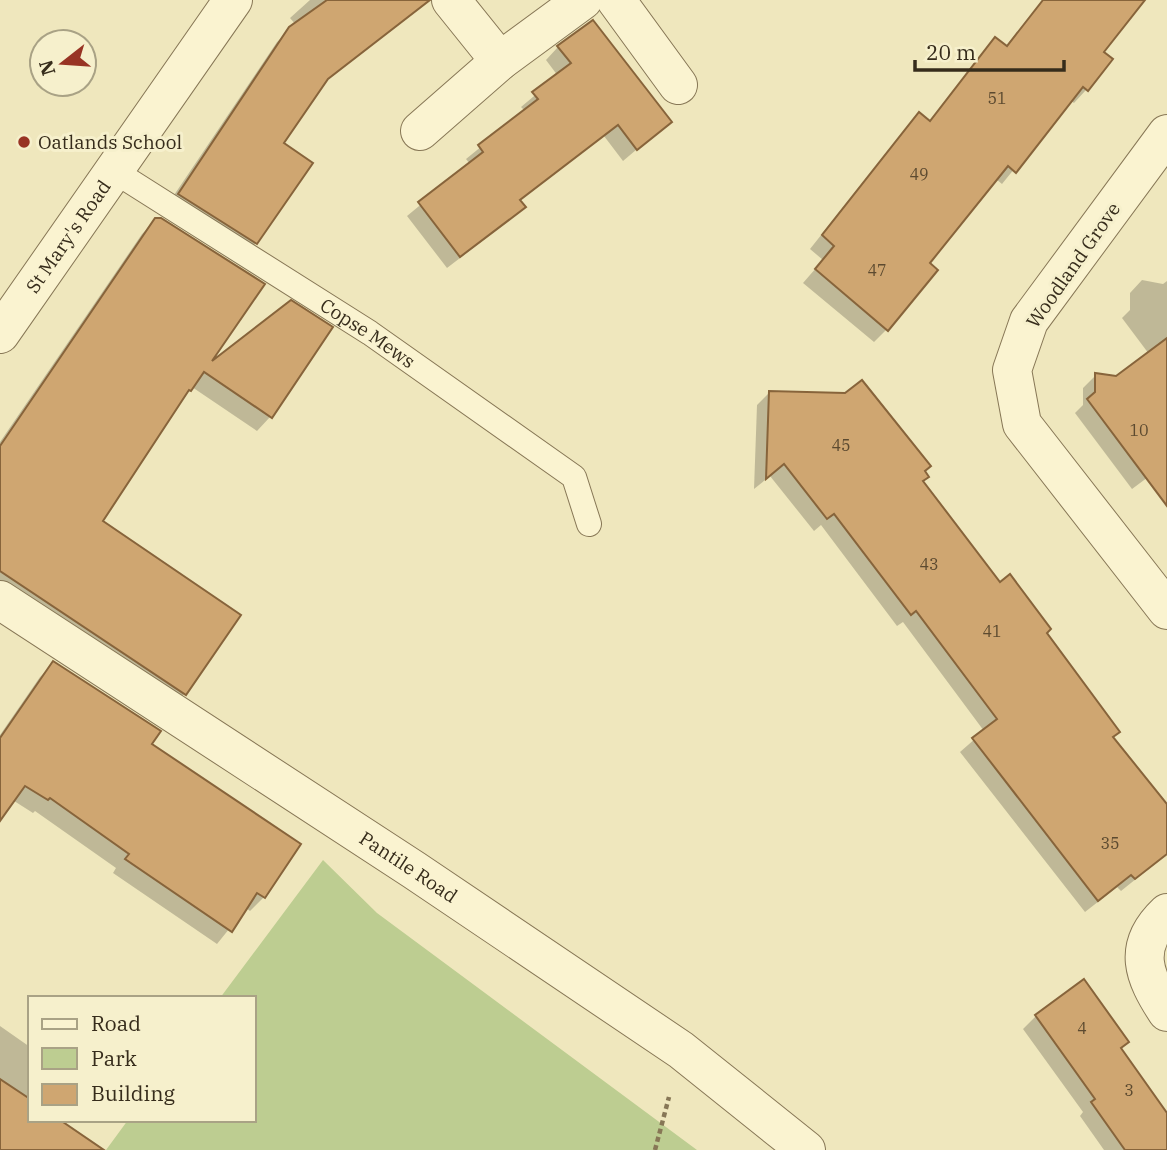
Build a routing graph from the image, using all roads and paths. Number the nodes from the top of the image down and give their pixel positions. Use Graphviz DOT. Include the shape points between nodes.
graph roads {
  1 [pos="233,0"];
  2 [pos="451,0"];
  3 [pos="583,0"];
  4 [pos="616,0"];
  5 [pos="500,61"];
  6 [pos="678,85"];
  7 [pos="420,131"];
  8 [pos="1167,134"];
  9 [pos="114,171"];
  10 [pos="0,334"];
  11 [pos="589,524"];
  12 [pos="0,600"];
  13 [pos="1167,610"];
  14 [pos="1167,913"];
  15 [pos="1167,1012"];
  16 [pos="806,1150"];
  1 -- 9 [label="street, St Mary's Road"];
  2 -- 5 [label="street"];
  3 -- 5 [label="street"];
  4 -- 6 [label="street"];
  5 -- 7 [label="street"];
  8 -- 13 [label="street, Woodland Grove" via="1029,321 1012,370 1023,424"];
  9 -- 10 [label="street, St Mary's Road"];
  9 -- 11 [label="lane, Copse Mews" via="370,333 574,477"];
  12 -- 16 [label="street, Pantile Road" via="681,1050"];
  14 -- 15 [label="street" via="1155,925 1142,960 1147,982"];
}
